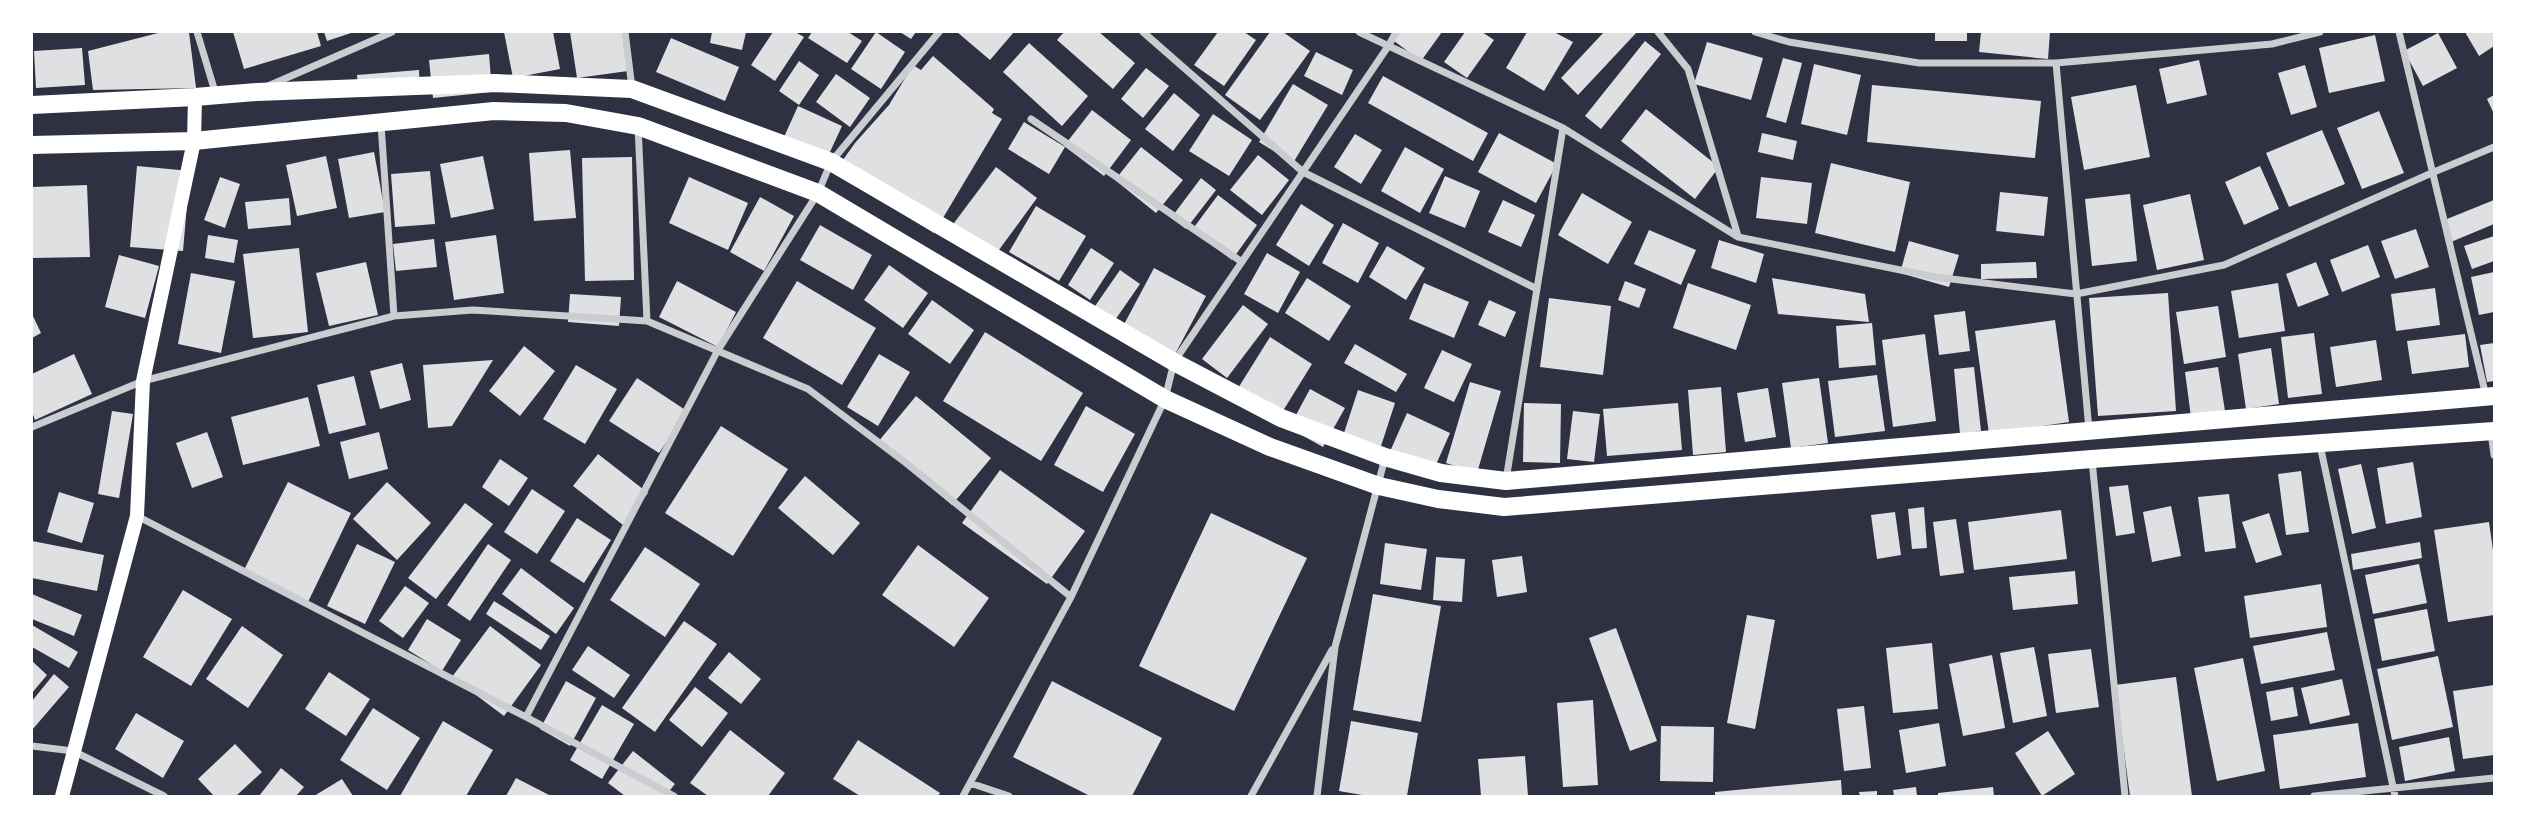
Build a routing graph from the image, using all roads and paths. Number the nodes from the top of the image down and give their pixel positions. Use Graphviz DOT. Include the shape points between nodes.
graph roads {
  1 [pos="197,32"];
  2 [pos="392,32"];
  3 [pos="625,32"];
  4 [pos="939,32"];
  5 [pos="1143,32"];
  6 [pos="1359,32"];
  7 [pos="1396,32"];
  8 [pos="1658,32"];
  9 [pos="1755,32"];
  10 [pos="2320,32"];
  11 [pos="2399,32"];
  12 [pos="1389,46"];
  13 [pos="2056,63"];
  14 [pos="632,89"];
  15 [pos="257,92"];
  16 [pos="216,96"];
  17 [pos="195,97"];
  18 [pos="32,105"];
  19 [pos="1031,119"];
  20 [pos="380,122"];
  21 [pos="638,126"];
  22 [pos="1563,128"];
  23 [pos="194,141"];
  24 [pos="32,145"];
  25 [pos="2494,147"];
  26 [pos="831,162"];
  27 [pos="1303,172"];
  28 [pos="2434,172"];
  29 [pos="818,193"];
  30 [pos="1738,237"];
  31 [pos="1242,262"];
  32 [pos="1537,289"];
  33 [pos="2076,294"];
  34 [pos="394,316"];
  35 [pos="647,321"];
  36 [pos="718,350"];
  37 [pos="1174,362"];
  38 [pos="143,382"];
  39 [pos="2490,397"];
  40 [pos="1165,399"];
  41 [pos="32,428"];
  42 [pos="2089,431"];
  43 [pos="2493,431"];
  44 [pos="2320,443"];
  45 [pos="2494,455"];
  46 [pos="1385,457"];
  47 [pos="2092,459"];
  48 [pos="1506,481"];
  49 [pos="1379,486"];
  50 [pos="136,516"];
  51 [pos="1071,597"];
  52 [pos="1335,647"];
  53 [pos="526,717"];
  54 [pos="32,746"];
  55 [pos="73,751"];
  56 [pos="2494,778"];
  57 [pos="970,783"];
  58 [pos="2394,792"];
  59 [pos="62,796"];
  60 [pos="164,796"];
  61 [pos="674,796"];
  62 [pos="963,796"];
  63 [pos="1009,796"];
  64 [pos="1251,796"];
  65 [pos="1317,796"];
  66 [pos="2125,796"];
  67 [pos="2314,796"];
  1 -- 16 [label="street"];
  2 -- 15 [label="street"];
  3 -- 14 [label="street"];
  4 -- 26 [label="street"];
  5 -- 27 [label="street"];
  6 -- 12 [label="street"];
  7 -- 12 [label="street"];
  8 -- 30 [label="street" via="1688,69"];
  9 -- 13 [label="street" via="1789,42 1919,63"];
  10 -- 13 [label="street" via="2272,44"];
  11 -- 28 [label="street"];
  12 -- 22 [label="street"];
  12 -- 27 [label="street"];
  13 -- 33 [label="street"];
  14 -- 15 [label="main road" via="495,83"];
  14 -- 26 [label="main road"];
  15 -- 16 [label="main road"];
  16 -- 17 [label="main road"];
  17 -- 18 [label="main road"];
  17 -- 23 [label="main road"];
  19 -- 31 [label="street"];
  20 -- 21 [label="main road" via="494,111 566,113"];
  20 -- 23 [label="main road"];
  20 -- 34 [label="street"];
  21 -- 29 [label="main road"];
  21 -- 35 [label="street"];
  22 -- 30 [label="street"];
  22 -- 32 [label="street"];
  23 -- 24 [label="main road"];
  23 -- 38 [label="main road"];
  25 -- 28 [label="street"];
  26 -- 29 [label="street"];
  26 -- 37 [label="main road"];
  27 -- 31 [label="street"];
  27 -- 32 [label="street"];
  28 -- 33 [label="street" via="2224,265"];
  28 -- 39 [label="street"];
  29 -- 36 [label="street"];
  29 -- 40 [label="main road"];
  30 -- 33 [label="street" via="1935,277"];
  31 -- 37 [label="street"];
  32 -- 48 [label="street"];
  33 -- 42 [label="street"];
  34 -- 35 [label="street" via="472,310"];
  34 -- 38 [label="street"];
  35 -- 36 [label="street"];
  36 -- 51 [label="street" via="808,389"];
  36 -- 53 [label="street"];
  37 -- 40 [label="street"];
  37 -- 46 [label="main road" via="1281,418"];
  38 -- 41 [label="street"];
  38 -- 50 [label="main road"];
  39 -- 42 [label="main road"];
  40 -- 49 [label="main road" via="1270,447"];
  40 -- 51 [label="street"];
  42 -- 48 [label="main road"];
  43 -- 44 [label="main road"];
  43 -- 45 [label="street"];
  44 -- 47 [label="main road"];
  44 -- 58 [label="street"];
  46 -- 48 [label="main road" via="1441,473"];
  46 -- 49 [label="street"];
  47 -- 49 [label="main road" via="1504,508"];
  47 -- 66 [label="street"];
  49 -- 52 [label="street"];
  50 -- 53 [label="street"];
  50 -- 55 [label="main road"];
  51 -- 57 [label="street"];
  52 -- 64 [label="street"];
  52 -- 65 [label="street"];
  53 -- 61 [label="street"];
  54 -- 55 [label="street"];
  55 -- 59 [label="main road"];
  55 -- 60 [label="street"];
  56 -- 58 [label="street"];
  57 -- 62 [label="street"];
  57 -- 63 [label="street"];
  58 -- 67 [label="street"];
}
